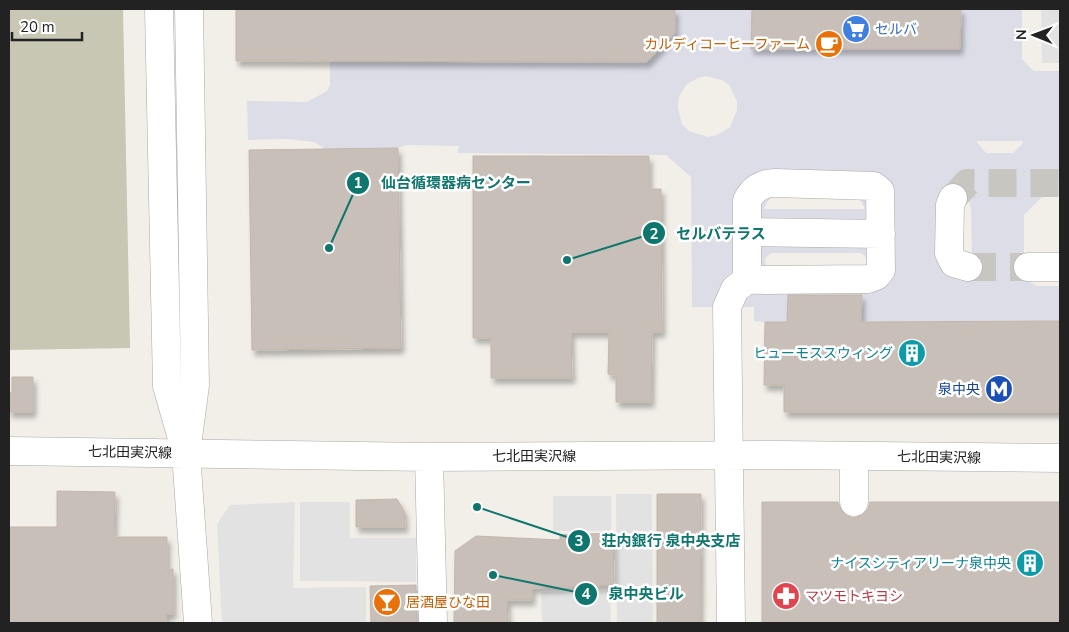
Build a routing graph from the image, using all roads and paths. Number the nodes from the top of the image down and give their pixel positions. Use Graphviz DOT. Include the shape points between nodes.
graph roads {
  1 [pos="159,9"];
  2 [pos="189,9"];
  3 [pos="953,198"];
  4 [pos="747,232"];
  5 [pos="882,234"];
  6 [pos="968,266"];
  7 [pos="1028,267"];
  8 [pos="1060,267"];
  9 [pos="747,280"];
  10 [pos="709,315"];
  11 [pos="730,422"];
  12 [pos="9,451"];
  13 [pos="186,453"];
  14 [pos="731,456"];
  15 [pos="854,456"];
  16 [pos="429,457"];
  17 [pos="1060,458"];
  18 [pos="854,502"];
  19 [pos="198,623"];
  20 [pos="433,623"];
  21 [pos="731,623"];
  1 -- 13 [label="street" via="167,386"];
  2 -- 13 [label="street" via="195,385"];
  3 -- 6 [label="street" via="948,253 954,263"];
  4 -- 5 [label="street"];
  4 -- 5 [label="street" via="750,193 766,183 775,183 874,186 882,199"];
  4 -- 9 [label="street"];
  5 -- 9 [label="street" via="881,270 868,279"];
  7 -- 8 [label="street"];
  9 -- 11 [label="street" via="735,289 727,307"];
  10 -- 11 [label="street" via="712,396"];
  11 -- 14 [label="street"];
  12 -- 13 [label="street, 七北田実沢線"];
  13 -- 16 [label="street, 七北田実沢線"];
  13 -- 19 [label="street"];
  14 -- 15 [label="street, 七北田実沢線"];
  14 -- 16 [label="street, 七北田実沢線"];
  14 -- 21 [label="street"];
  15 -- 17 [label="street, 七北田実沢線"];
  15 -- 18 [label="street"];
  16 -- 20 [label="street"];
}
